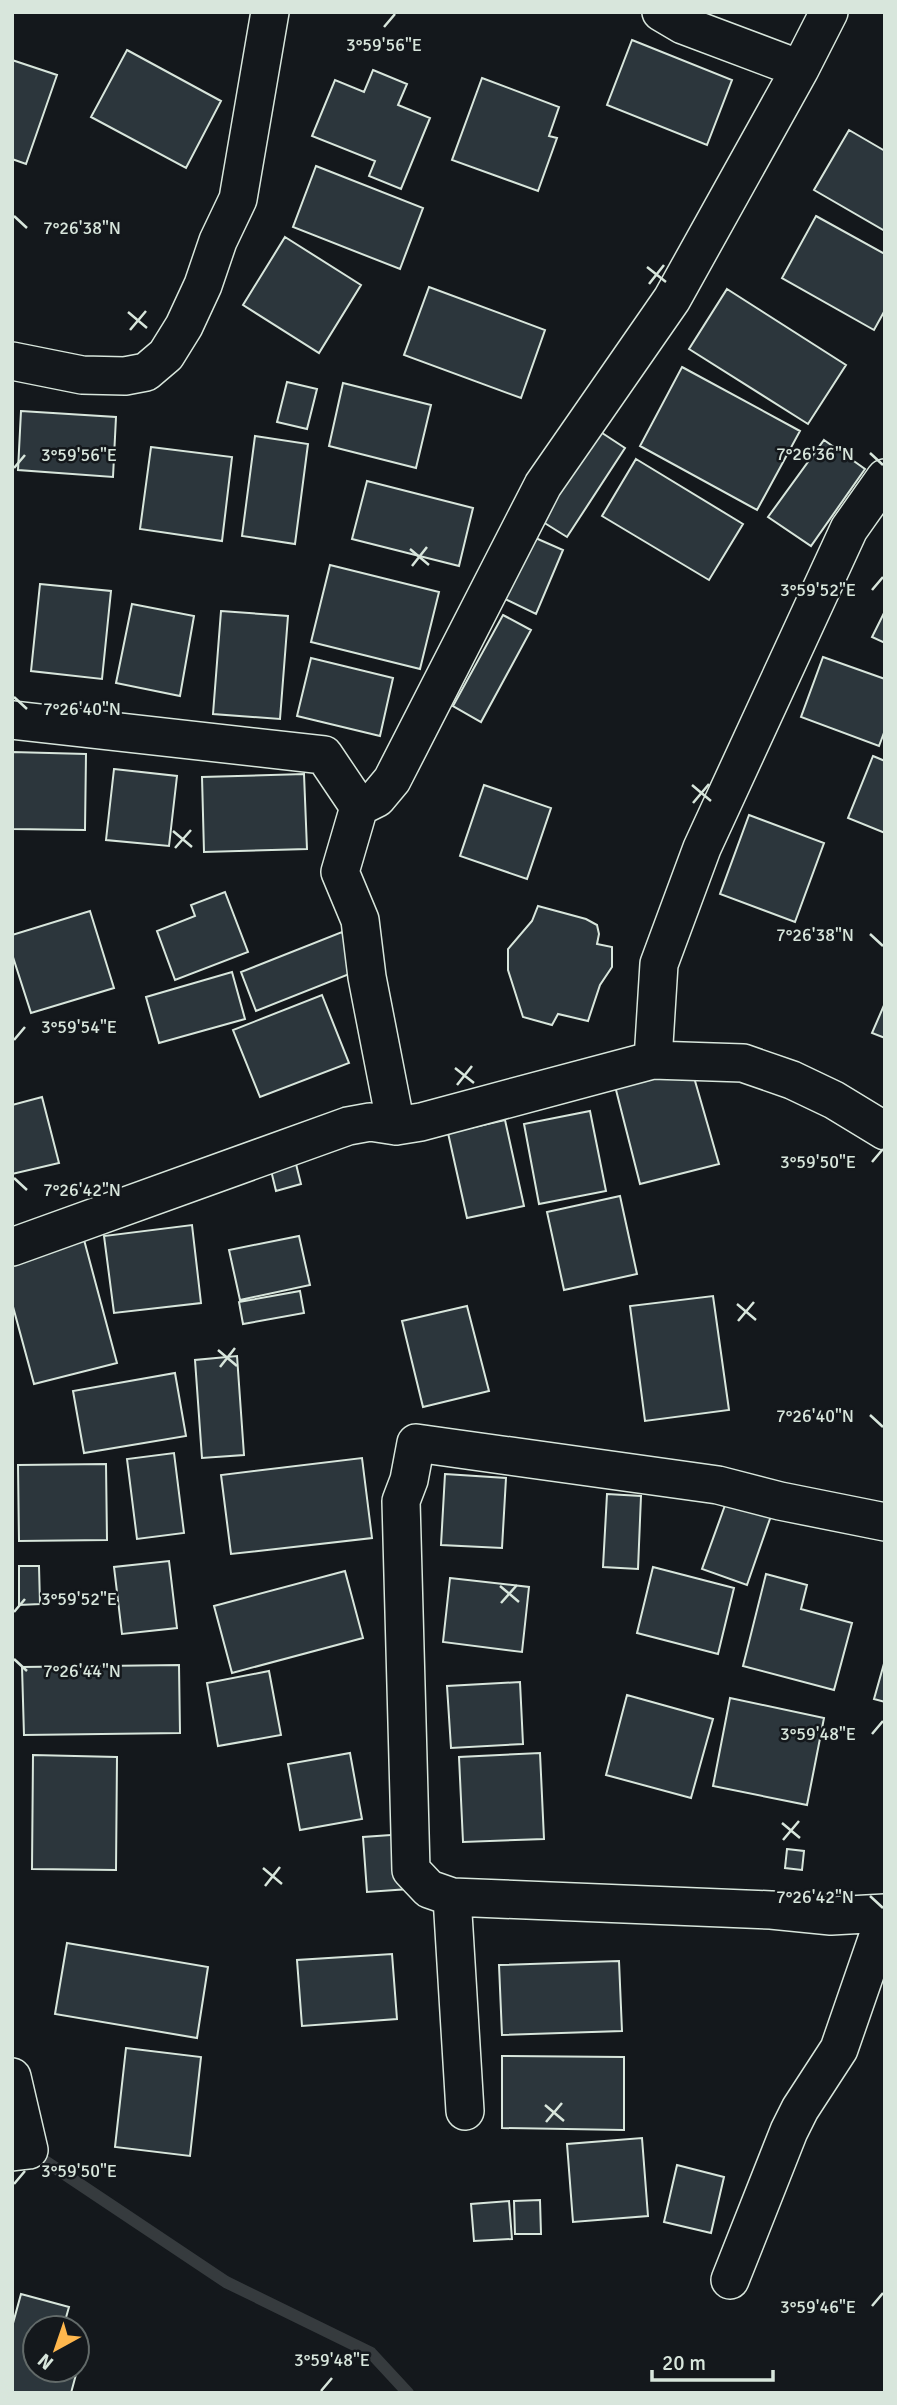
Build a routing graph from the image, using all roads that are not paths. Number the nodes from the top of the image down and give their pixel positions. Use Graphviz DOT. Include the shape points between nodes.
graph roads {
  1 [pos="270,12"];
  2 [pos="661,12"];
  3 [pos="829,12"];
  4 [pos="800,69"];
  5 [pos="12,361"];
  6 [pos="885,478"];
  7 [pos="12,720"];
  8 [pos="359,807"];
  9 [pos="653,1060"];
  10 [pos="396,1126"];
  11 [pos="885,1131"];
  12 [pos="12,1247"];
  13 [pos="885,1522"];
  14 [pos="452,1897"];
  15 [pos="885,1914"];
  16 [pos="12,2077"];
  17 [pos="465,2111"];
  18 [pos="12,2152"];
  19 [pos="730,2280"];
  1 -- 5 [label="street" via="238,199 184,326 166,355 146,372 125,376 82,375"];
  2 -- 4 [label="street" via="683,25"];
  3 -- 4 [label="street"];
  4 -- 8 [label="street" via="672,299 543,485 392,780 377,798"];
  6 -- 9 [label="street" via="849,529 702,848 660,964"];
  7 -- 8 [label="street" via="324,755"];
  8 -- 10 [label="street" via="340,872 360,920"];
  9 -- 10 [label="street"];
  9 -- 11 [label="street" via="743,1063 834,1100"];
  10 -- 12 [label="street" via="370,1122 348,1126"];
  13 -- 14 [label="street" via="718,1485 416,1443 401,1501 411,1870 429,1889"];
  14 -- 15 [label="street" via="831,1916"];
  14 -- 17 [label="street"];
  15 -- 19 [label="street" via="839,2049 789,2131"];
  16 -- 18 [label="street" via="29,2150"];
}
